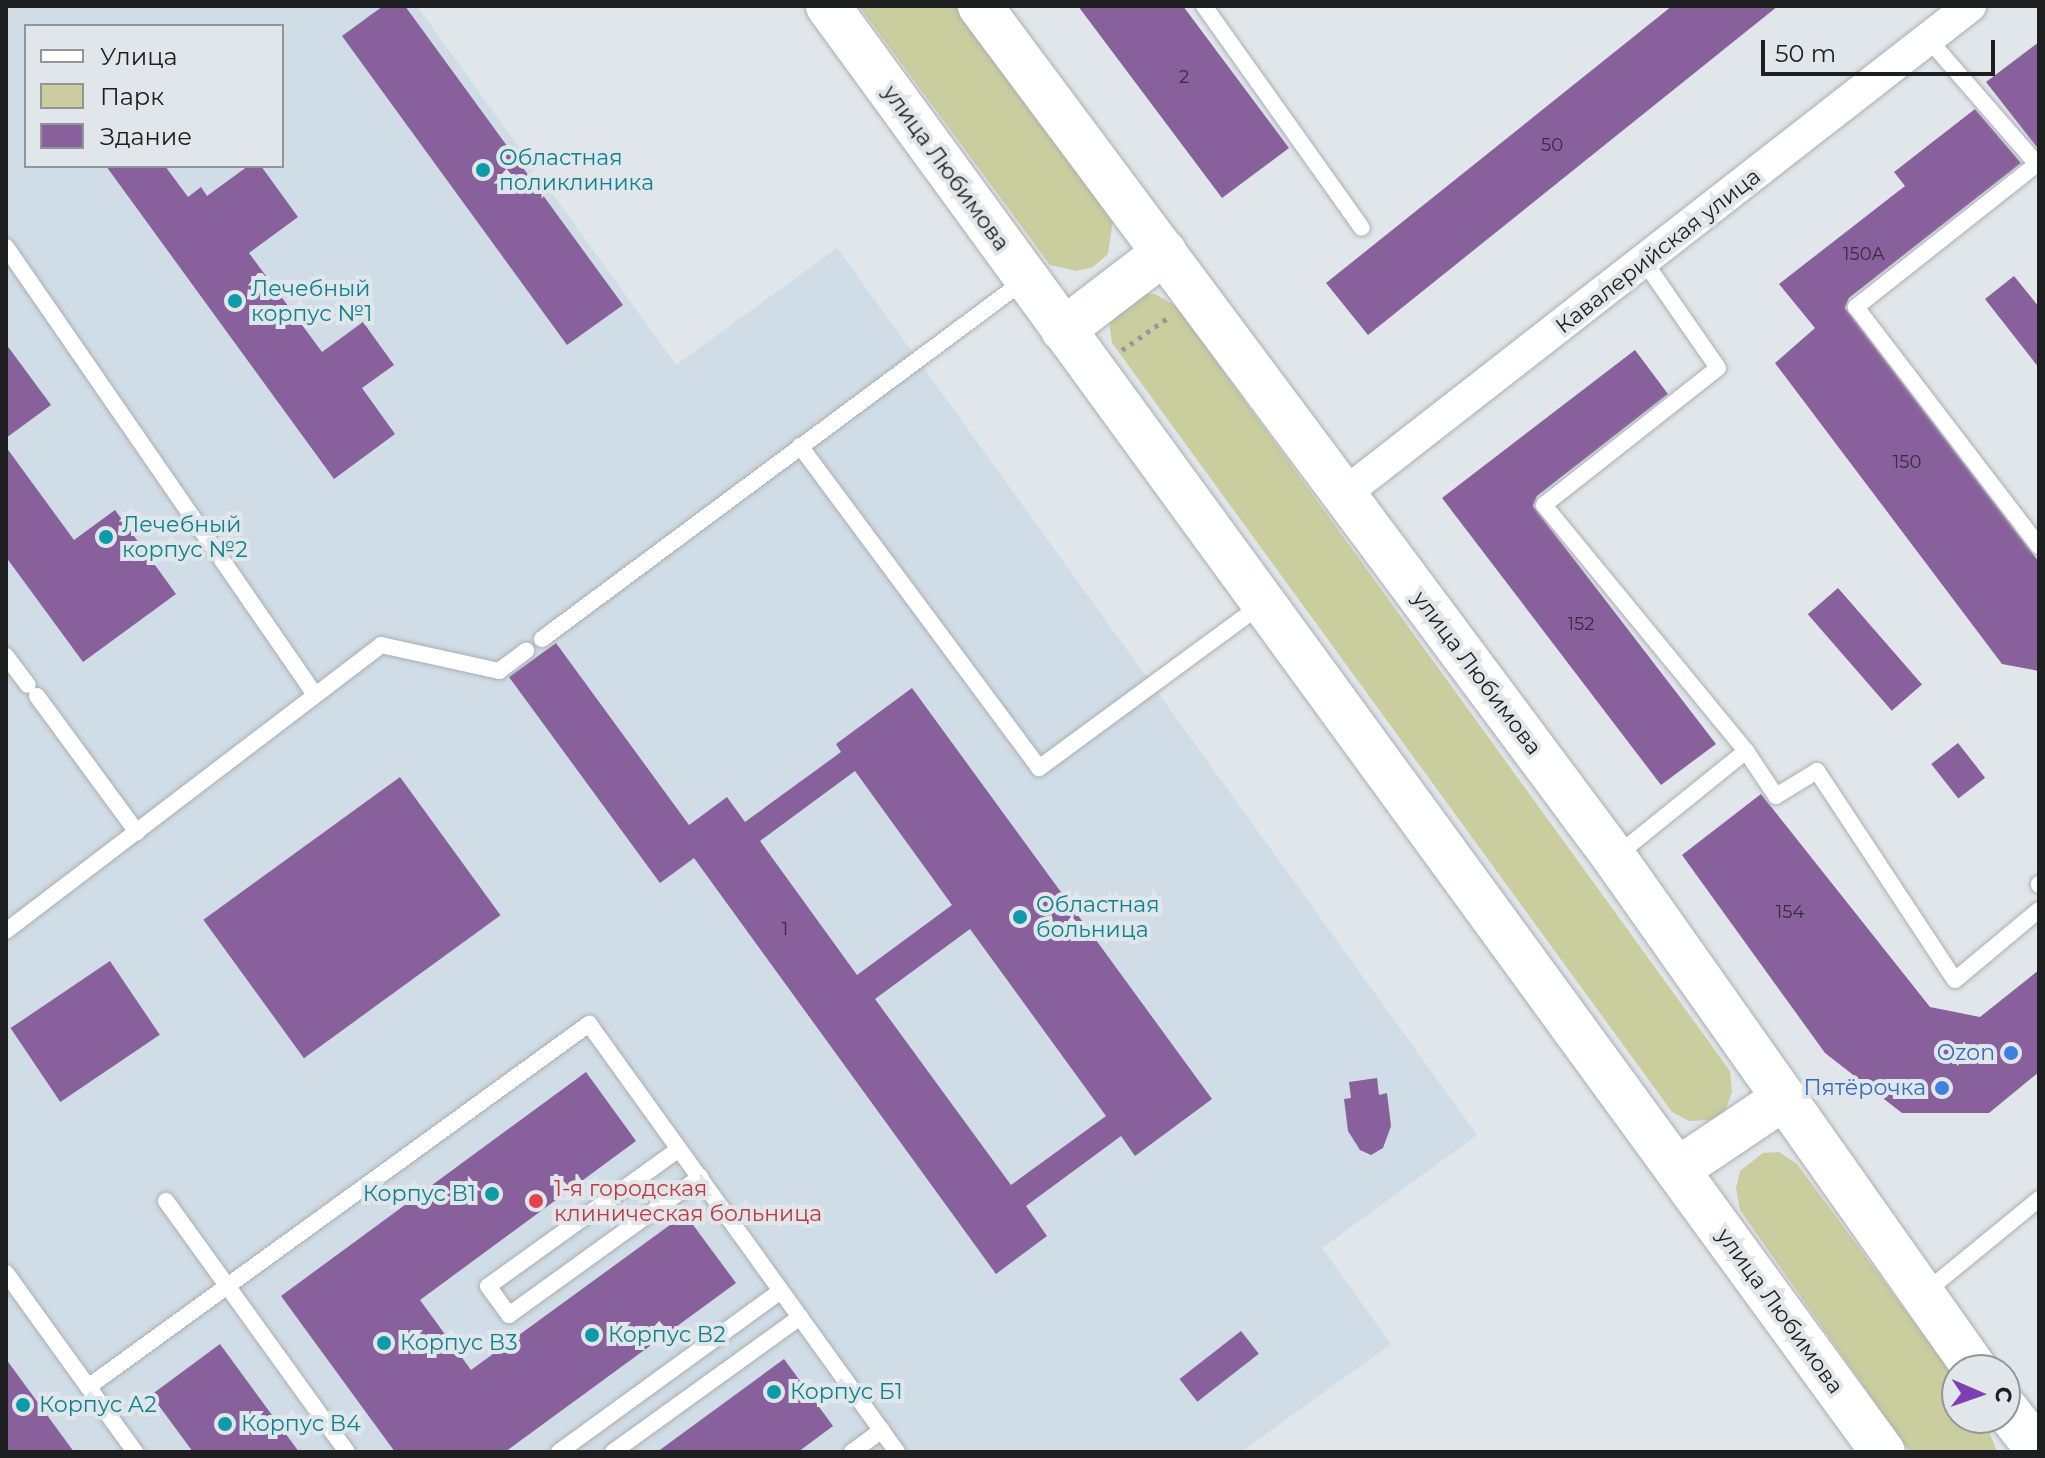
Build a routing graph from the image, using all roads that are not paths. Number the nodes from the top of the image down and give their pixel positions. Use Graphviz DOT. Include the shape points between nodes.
graph roads {
  1 [pos="828,6"];
  2 [pos="980,6"];
  3 [pos="1204,6"];
  4 [pos="1970,6"];
  5 [pos="1930,41"];
  6 [pos="1362,228"];
  7 [pos="6,247"];
  8 [pos="1165,252"];
  9 [pos="1644,261"];
  10 [pos="1026,279"];
  11 [pos="1063,330"];
  12 [pos="800,446"];
  13 [pos="1344,494"];
  14 [pos="2039,546"];
  15 [pos="1263,603"];
  16 [pos="542,639"];
  17 [pos="526,651"];
  18 [pos="6,656"];
  19 [pos="315,695"];
  20 [pos="1746,751"];
  21 [pos="137,832"];
  22 [pos="1614,857"];
  23 [pos="2039,910"];
  24 [pos="6,931"];
  25 [pos="1784,1098"];
  26 [pos="679,1149"];
  27 [pos="1677,1170"];
  28 [pos="700,1177"];
  29 [pos="2039,1199"];
  30 [pos="166,1201"];
  31 [pos="6,1273"];
  32 [pos="227,1286"];
  33 [pos="781,1291"];
  34 [pos="1923,1294"];
  35 [pos="800,1317"];
  36 [pos="1965,1354"];
  37 [pos="88,1387"];
  38 [pos="2021,1428"];
  39 [pos="882,1430"];
  40 [pos="2039,1451"];
  41 [pos="135,1452"];
  42 [pos="347,1452"];
  43 [pos="559,1452"];
  44 [pos="613,1452"];
  45 [pos="852,1452"];
  46 [pos="897,1452"];
  47 [pos="1883,1452"];
  1 -- 10 [label="main road, улица Любимова"];
  2 -- 8 [label="main road, улица Любимова"];
  3 -- 6 [label="lane"];
  4 -- 5 [label="street, Кавалерийская улица"];
  5 -- 9 [label="street, Кавалерийская улица"];
  5 -- 14 [label="lane" via="2037,164 1856,307"];
  7 -- 19 [label="lane"];
  8 -- 11 [label="main road"];
  8 -- 13 [label="main road, улица Любимова"];
  9 -- 13 [label="street, Кавалерийская улица"];
  9 -- 20 [label="lane" via="1718,368 1544,505"];
  10 -- 11 [label="main road, улица Любимова"];
  10 -- 12 [label="lane"];
  11 -- 15 [label="main road, улица Любимова"];
  12 -- 15 [label="lane" via="1039,768"];
  12 -- 16 [label="lane"];
  13 -- 22 [label="main road, улица Любимова"];
  15 -- 27 [label="main road, улица Любимова"];
  17 -- 19 [label="lane" via="499,671 381,645"];
  18 -- 21 [label="lane"];
  19 -- 21 [label="lane"];
  20 -- 22 [label="lane"];
  20 -- 23 [label="lane" via="1776,796 1817,771 1955,980"];
  21 -- 24 [label="lane"];
  22 -- 25 [label="main road, улица Любимова"];
  25 -- 27 [label="main road"];
  25 -- 34 [label="main road, улица Любимова"];
  26 -- 28 [label="lane"];
  26 -- 28 [label="lane" via="488,1286 509,1315"];
  26 -- 32 [label="lane" via="589,1024"];
  27 -- 47 [label="main road, улица Любимова"];
  28 -- 33 [label="lane"];
  29 -- 34 [label="lane"];
  30 -- 32 [label="lane"];
  31 -- 37 [label="lane"];
  32 -- 37 [label="lane"];
  32 -- 42 [label="lane"];
  33 -- 35 [label="lane"];
  33 -- 43 [label="lane"];
  34 -- 36 [label="main road, улица Любимова"];
  35 -- 39 [label="lane"];
  35 -- 44 [label="lane"];
  37 -- 41 [label="lane"];
  38 -- 40 [label="main road"];
  39 -- 45 [label="lane"];
  39 -- 46 [label="lane"];
}
